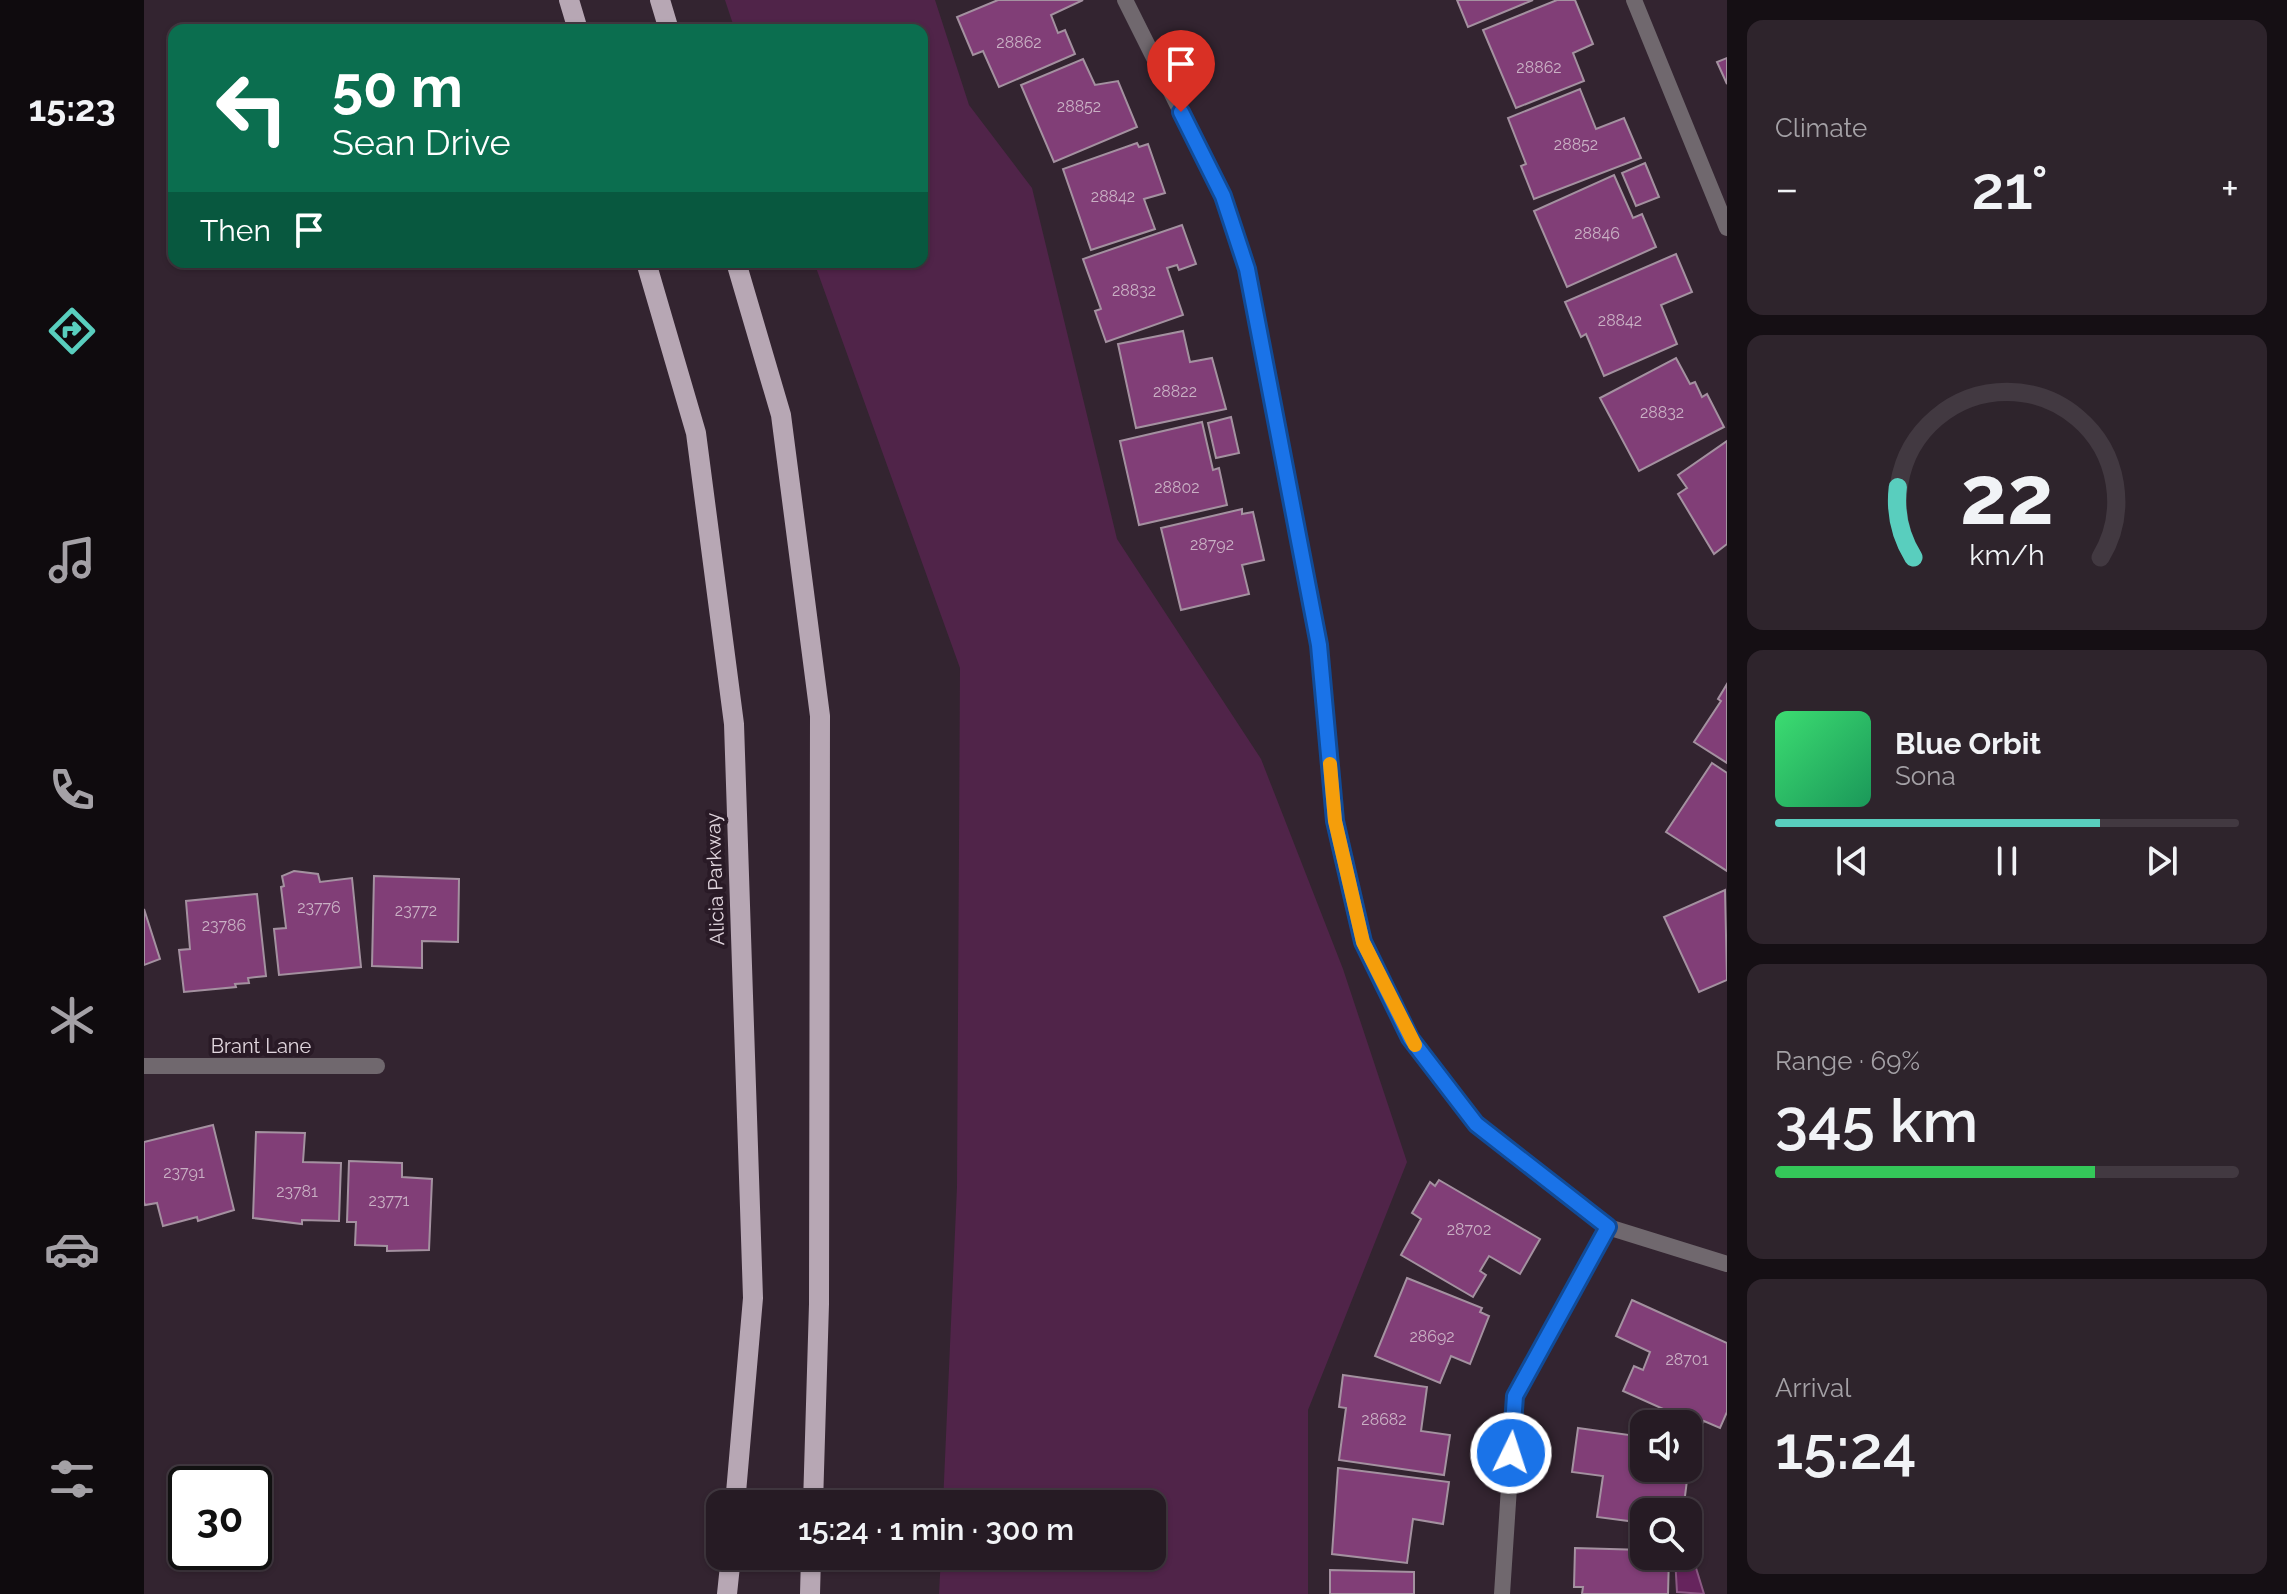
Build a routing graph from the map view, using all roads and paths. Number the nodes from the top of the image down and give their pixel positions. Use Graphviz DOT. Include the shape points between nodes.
graph roads {
  1 [pos="569,0"];
  2 [pos="660,0"];
  3 [pos="1125,0"];
  4 [pos="1634,0"];
  5 [pos="576,24"];
  6 [pos="667,24"];
  7 [pos="1727,228"];
  8 [pos="648,268"];
  9 [pos="738,268"];
  10 [pos="144,1066"];
  11 [pos="377,1066"];
  12 [pos="1608,1227"];
  13 [pos="1727,1264"];
  14 [pos="736,1490"];
  15 [pos="813,1490"];
  16 [pos="730,1570"];
  17 [pos="811,1570"];
  18 [pos="727,1594"];
  19 [pos="810,1594"];
  20 [pos="1502,1594"];
  1 -- 5 [label="main road"];
  2 -- 6 [label="main road"];
  3 -- 12 [label="street" via="1223,196 1247,269 1319,645 1335,821 1363,942 1410,1038 1476,1124"];
  4 -- 7 [label="street"];
  8 -- 14 [label="main road, Alicia Parkway" via="696,433 734,724 753,1298"];
  9 -- 15 [label="main road" via="781,415 820,716"];
  10 -- 11 [label="street, Brant Lane"];
  12 -- 13 [label="street"];
  12 -- 20 [label="street" via="1515,1396"];
  16 -- 18 [label="main road"];
  17 -- 19 [label="main road"];
}
